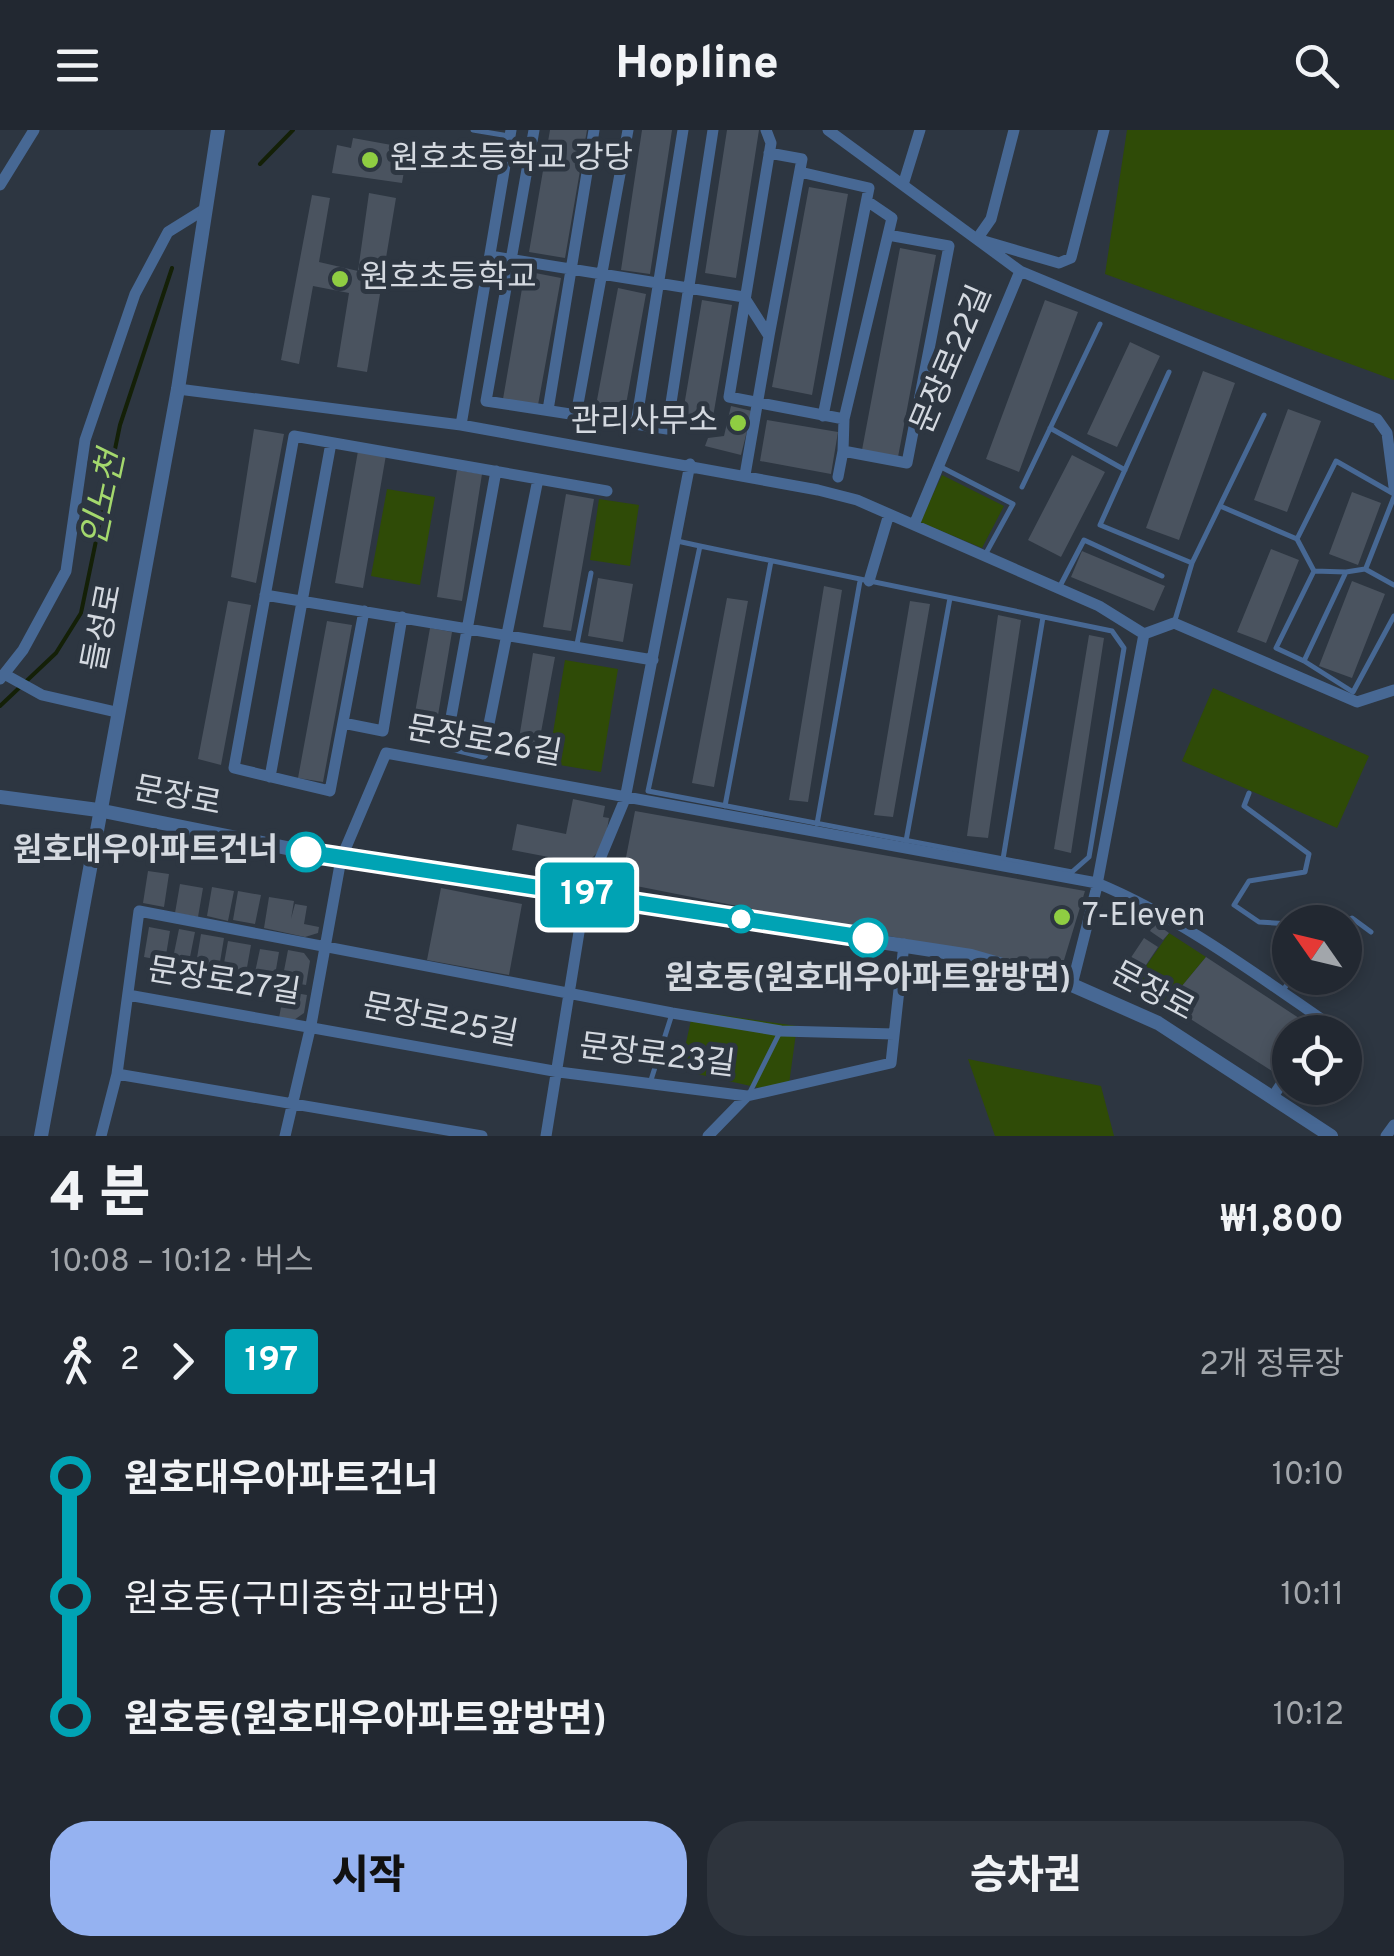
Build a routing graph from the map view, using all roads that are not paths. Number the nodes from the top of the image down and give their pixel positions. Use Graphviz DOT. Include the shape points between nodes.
graph roads {
  1 [pos="34,130"];
  2 [pos="218,130"];
  3 [pos="472,130"];
  4 [pos="534,130"];
  5 [pos="594,130"];
  6 [pos="628,130"];
  7 [pos="684,130"];
  8 [pos="713,130"];
  9 [pos="766,130"];
  10 [pos="920,130"];
  11 [pos="1014,130"];
  12 [pos="1104,130"];
  13 [pos="830,131"];
  14 [pos="510,133"];
  15 [pos="769,153"];
  16 [pos="800,172"];
  17 [pos="0,185"];
  18 [pos="904,186"];
  19 [pos="867,200"];
  20 [pos="206,209"];
  21 [pos="888,235"];
  22 [pos="978,239"];
  23 [pos="490,256"];
  24 [pos="509,260"];
  25 [pos="572,270"];
  26 [pos="1020,271"];
  27 [pos="602,274"];
  28 [pos="660,284"];
  29 [pos="690,288"];
  30 [pos="744,297"];
  31 [pos="1100,324"];
  32 [pos="769,336"];
  33 [pos="1169,372"];
  34 [pos="178,389"];
  35 [pos="758,405"];
  36 [pos="548,410"];
  37 [pos="576,414"];
  38 [pos="1264,414"];
  39 [pos="823,416"];
  40 [pos="844,419"];
  41 [pos="636,424"];
  42 [pos="462,426"];
  43 [pos="1050,428"];
  44 [pos="331,443"];
  45 [pos="843,451"];
  46 [pos="690,464"];
  47 [pos="938,466"];
  48 [pos="1125,470"];
  49 [pos="496,471"];
  50 [pos="745,475"];
  51 [pos="838,478"];
  52 [pos="538,479"];
  53 [pos="1022,487"];
  54 [pos="607,491"];
  55 [pos="1394,493"];
  56 [pos="1220,506"];
  57 [pos="889,514"];
  58 [pos="914,525"];
  59 [pos="1297,539"];
  60 [pos="676,541"];
  61 [pos="700,546"];
  62 [pos="984,556"];
  63 [pos="771,561"];
  64 [pos="1192,563"];
  65 [pos="1365,569"];
  66 [pos="1314,571"];
  67 [pos="1346,572"];
  68 [pos="592,573"];
  69 [pos="1162,576"];
  70 [pos="865,580"];
  71 [pos="1394,584"];
  72 [pos="1058,588"];
  73 [pos="266,594"];
  74 [pos="950,598"];
  75 [pos="302,601"];
  76 [pos="364,611"];
  77 [pos="1394,616"];
  78 [pos="1043,617"];
  79 [pos="402,618"];
  80 [pos="1174,622"];
  81 [pos="467,628"];
  82 [pos="1144,634"];
  83 [pos="507,635"];
  84 [pos="576,647"];
  85 [pos="653,660"];
  86 [pos="1304,662"];
  87 [pos="7,678"];
  88 [pos="1394,690"];
  89 [pos="116,712"];
  90 [pos="343,723"];
  91 [pos="270,777"];
  92 [pos="1250,793"];
  93 [pos="0,797"];
  94 [pos="626,797"];
  95 [pos="724,806"];
  96 [pos="98,810"];
  97 [pos="817,824"];
  98 [pos="906,841"];
  99 [pos="341,859"];
  100 [pos="1003,859"];
  101 [pos="1097,884"];
  102 [pos="585,895"];
  103 [pos="1272,923"];
  104 [pos="1362,925"];
  105 [pos="1371,932"];
  106 [pos="904,944"];
  107 [pos="325,948"];
  108 [pos="1072,985"];
  109 [pos="1272,986"];
  110 [pos="568,994"];
  111 [pos="128,995"];
  112 [pos="1286,995"];
  113 [pos="672,1013"];
  114 [pos="1315,1015"];
  115 [pos="312,1025"];
  116 [pos="781,1030"];
  117 [pos="894,1034"];
  118 [pos="559,1072"];
  119 [pos="117,1074"];
  120 [pos="650,1083"];
  121 [pos="747,1096"];
  122 [pos="1272,1098"];
  123 [pos="294,1104"];
  124 [pos="1283,1105"];
  125 [pos="1394,1124"];
  126 [pos="41,1136"];
  127 [pos="101,1136"];
  128 [pos="285,1136"];
  129 [pos="482,1136"];
  130 [pos="546,1136"];
  131 [pos="708,1136"];
  132 [pos="1331,1136"];
  133 [pos="1386,1136"];
  1 -- 17 [label="street"];
  2 -- 20 [label="street, 들성로"];
  3 -- 14 [label="lane"];
  4 -- 24 [label="street"];
  5 -- 25 [label="street"];
  6 -- 27 [label="street"];
  7 -- 28 [label="street"];
  8 -- 29 [label="street"];
  9 -- 15 [label="street"];
  10 -- 18 [label="street"];
  11 -- 22 [label="street" via="990,219"];
  12 -- 22 [label="street" via="1071,258 1059,263"];
  13 -- 18 [label="street, 문장로22길"];
  14 -- 23 [label="street"];
  15 -- 16 [label="street" via="802,160"];
  15 -- 30 [label="street"];
  16 -- 19 [label="street" via="869,188"];
  16 -- 32 [label="street"];
  18 -- 22 [label="street, 문장로22길"];
  19 -- 21 [label="street" via="892,218"];
  19 -- 39 [label="street"];
  20 -- 34 [label="street, 들성로"];
  20 -- 87 [label="street" via="168,232 135,294 85,440 66,571"];
  21 -- 40 [label="street"];
  21 -- 45 [label="street" via="949,246 907,463"];
  22 -- 26 [label="street, 문장로22길"];
  23 -- 24 [label="street"];
  23 -- 42 [label="street"];
  24 -- 25 [label="street"];
  24 -- 36 [label="street" via="486,400"];
  25 -- 27 [label="street"];
  25 -- 36 [label="street"];
  26 -- 47 [label="street, 문장로22길"];
  26 -- 55 [label="street" via="1377,418 1387,433"];
  27 -- 28 [label="street"];
  27 -- 37 [label="street"];
  28 -- 29 [label="street"];
  28 -- 41 [label="street"];
  29 -- 30 [label="street"];
  29 -- 41 [label="street" via="667,429"];
  30 -- 32 [label="street"];
  30 -- 35 [label="street" via="729,396"];
  31 -- 43 [label="lane"];
  32 -- 35 [label="street"];
  33 -- 48 [label="lane"];
  34 -- 42 [label="street"];
  34 -- 89 [label="street, 들성로"];
  35 -- 39 [label="street"];
  35 -- 50 [label="street"];
  36 -- 37 [label="street"];
  37 -- 41 [label="street"];
  38 -- 56 [label="lane"];
  39 -- 40 [label="street"];
  40 -- 45 [label="street"];
  42 -- 46 [label="street"];
  43 -- 48 [label="lane"];
  43 -- 53 [label="lane"];
  44 -- 49 [label="street"];
  44 -- 73 [label="street" via="294,436"];
  44 -- 75 [label="street"];
  45 -- 51 [label="street"];
  46 -- 50 [label="street"];
  46 -- 60 [label="street"];
  47 -- 58 [label="street, 문장로22길"];
  47 -- 62 [label="lane" via="1012,504"];
  48 -- 64 [label="lane" via="1100,525"];
  49 -- 52 [label="street"];
  49 -- 81 [label="street"];
  50 -- 57 [label="street" via="858,500"];
  52 -- 54 [label="street"];
  52 -- 83 [label="street"];
  55 -- 59 [label="lane" via="1336,461"];
  55 -- 65 [label="lane"];
  56 -- 59 [label="lane"];
  56 -- 64 [label="lane"];
  57 -- 58 [label="street"];
  57 -- 70 [label="street"];
  58 -- 62 [label="street"];
  59 -- 66 [label="lane"];
  60 -- 61 [label="lane"];
  60 -- 85 [label="street"];
  61 -- 63 [label="lane"];
  61 -- 95 [label="lane" via="648,792"];
  62 -- 72 [label="street"];
  63 -- 70 [label="lane"];
  63 -- 95 [label="lane"];
  64 -- 80 [label="lane"];
  65 -- 67 [label="lane"];
  65 -- 71 [label="lane"];
  66 -- 67 [label="lane"];
  66 -- 86 [label="lane" via="1276,648"];
  67 -- 86 [label="lane"];
  68 -- 84 [label="lane"];
  69 -- 72 [label="lane" via="1084,540"];
  70 -- 74 [label="lane"];
  70 -- 97 [label="lane"];
  72 -- 82 [label="street"];
  73 -- 75 [label="street"];
  73 -- 91 [label="street" via="234,768"];
  74 -- 78 [label="lane"];
  74 -- 98 [label="lane"];
  75 -- 76 [label="street"];
  75 -- 91 [label="street"];
  76 -- 79 [label="street"];
  76 -- 90 [label="street"];
  77 -- 86 [label="lane" via="1353,692"];
  78 -- 100 [label="lane"];
  78 -- 100 [label="lane" via="1112,632 1124,648 1089,857 1072,872"];
  79 -- 81 [label="street"];
  79 -- 90 [label="street" via="383,732"];
  80 -- 82 [label="street"];
  80 -- 88 [label="street" via="1357,702"];
  81 -- 83 [label="street"];
  81 -- 83 [label="street" via="446,745 482,754"];
  82 -- 101 [label="street"];
  83 -- 84 [label="street"];
  84 -- 85 [label="street"];
  85 -- 94 [label="street"];
  87 -- 89 [label="street"];
  89 -- 96 [label="street, 들성로"];
  90 -- 91 [label="street" via="330,790"];
  92 -- 103 [label="lane" via="1244,806 1309,854 1305,872 1250,880 1234,905 1258,922"];
  93 -- 96 [label="street, 문장로"];
  94 -- 99 [label="street, 문장로26길" via="386,753"];
  94 -- 101 [label="street"];
  94 -- 102 [label="street"];
  95 -- 97 [label="lane"];
  96 -- 99 [label="street, 문장로"];
  96 -- 126 [label="street, 들성로"];
  97 -- 98 [label="lane"];
  98 -- 100 [label="lane"];
  99 -- 102 [label="street, 문장로"];
  99 -- 107 [label="street, 문장로27길"];
  101 -- 108 [label="street"];
  101 -- 109 [label="street" via="1126,895"];
  102 -- 106 [label="street, 문장로"];
  102 -- 110 [label="street, 문장로25길"];
  104 -- 105 [label="lane"];
  106 -- 108 [label="street, 문장로"];
  106 -- 117 [label="street"];
  107 -- 110 [label="street, 문장로25길"];
  107 -- 111 [label="street, 문장로27길" via="139,911"];
  107 -- 115 [label="street, 문장로27길"];
  108 -- 122 [label="street, 문장로" via="1158,1023"];
  110 -- 113 [label="street, 문장로23길"];
  110 -- 118 [label="street, 문장로25길"];
  111 -- 115 [label="street, 문장로27길"];
  111 -- 119 [label="street, 문장로27길"];
  112 -- 114 [label="street"];
  113 -- 116 [label="street, 문장로23길"];
  113 -- 120 [label="lane"];
  115 -- 118 [label="street, 문장로25길"];
  115 -- 123 [label="street, 문장로27길"];
  116 -- 117 [label="street, 문장로23길"];
  116 -- 121 [label="lane"];
  117 -- 121 [label="street, 문장로23길" via="890,1062"];
  118 -- 120 [label="street, 문장로23길"];
  118 -- 130 [label="street, 문장로25길"];
  119 -- 123 [label="street"];
  119 -- 127 [label="street, 문장로27길"];
  120 -- 121 [label="street, 문장로23길"];
  121 -- 131 [label="street, 문장로23길"];
  123 -- 128 [label="street, 문장로27길"];
  123 -- 129 [label="street"];
  124 -- 132 [label="street, 문장로"];
  125 -- 133 [label="street"];
}
